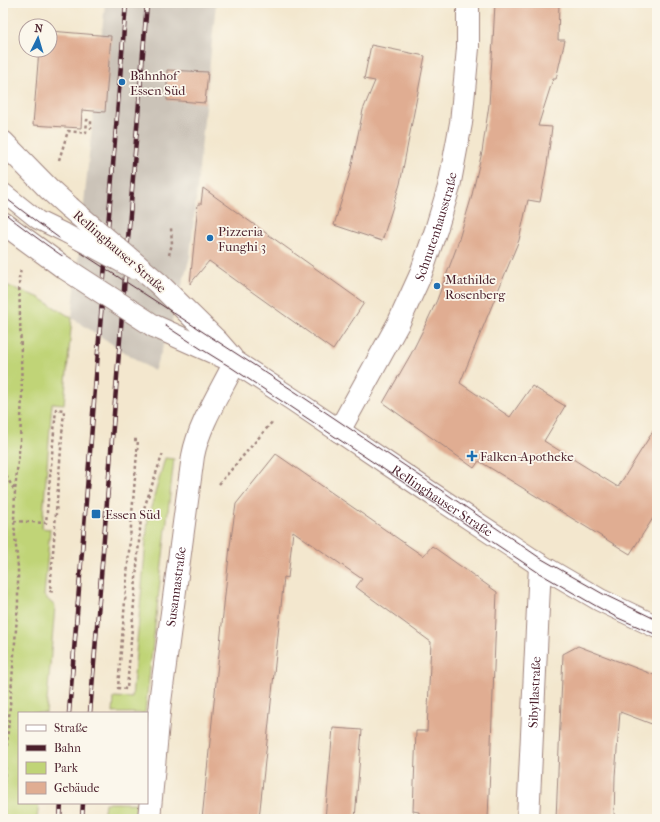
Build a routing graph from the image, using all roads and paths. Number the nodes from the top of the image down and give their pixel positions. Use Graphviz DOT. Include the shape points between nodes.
graph roads {
  1 [pos="468,3"];
  2 [pos="91,129"];
  3 [pos="3,142"];
  4 [pos="49,189"];
  5 [pos="3,192"];
  6 [pos="3,223"];
  7 [pos="19,278"];
  8 [pos="159,284"];
  9 [pos="235,362"];
  10 [pos="292,399"];
  11 [pos="339,431"];
  12 [pos="134,440"];
  13 [pos="164,450"];
  14 [pos="3,471"];
  15 [pos="215,489"];
  16 [pos="15,490"];
  17 [pos="14,521"];
  18 [pos="540,565"];
  19 [pos="56,592"];
  20 [pos="657,627"];
  21 [pos="3,794"];
  22 [pos="149,819"];
  23 [pos="528,819"];
  1 -- 11 [label="street, Schnutenhausstraße" via="468,48 461,123 449,187 420,276 399,322"];
  2 -- 4 [label="path" via="92,120 87,120 86,133 68,131"];
  3 -- 4 [label="street, Rellinghauser Straße"];
  4 -- 8 [label="street, Rellinghauser Straße, bridge"];
  5 -- 8 [label="lane, bridge" via="38,220"];
  6 -- 9 [label="street, Rellinghauser Straße, bridge" via="62,267 154,326"];
  7 -- 16 [label="path" via="22,402"];
  8 -- 9 [label="street, Rellinghauser Straße"];
  9 -- 10 [label="street, Rellinghauser Straße"];
  9 -- 22 [label="street, Susannastraße" via="194,450 160,702"];
  10 -- 11 [label="street, Rellinghauser Straße"];
  10 -- 15 [label="path"];
  11 -- 18 [label="street, Rellinghauser Straße"];
  12 -- 13 [label="path" via="138,440 118,688 127,689 141,517"];
  14 -- 16 [label="path"];
  16 -- 17 [label="path"];
  17 -- 19 [label="path" via="46,523 56,409 64,410 50,592"];
  17 -- 21 [label="path" via="18,604"];
  18 -- 20 [label="street, Rellinghauser Straße" via="600,600"];
  18 -- 23 [label="street, Sibyllastraße"];
}
